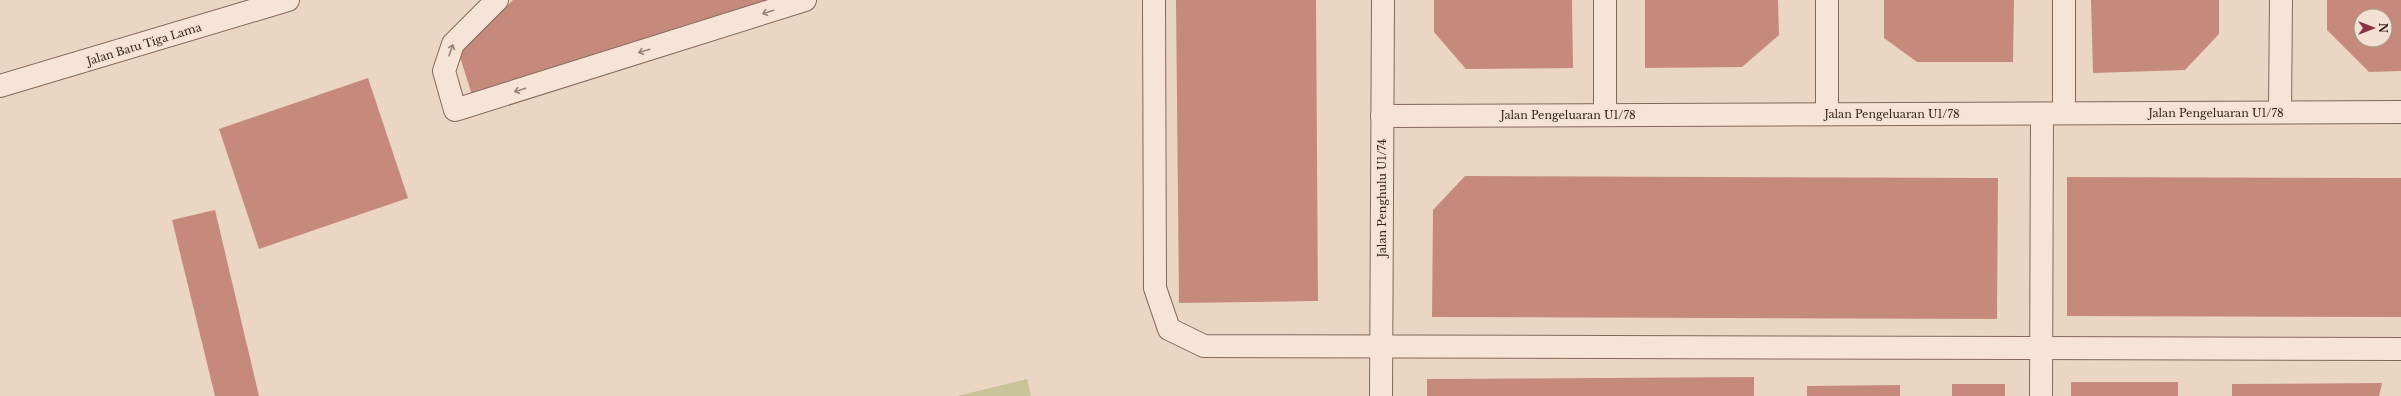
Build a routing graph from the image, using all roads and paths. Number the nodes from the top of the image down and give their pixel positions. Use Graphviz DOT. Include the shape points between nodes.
graph roads {
  1 [pos="288,0"];
  2 [pos="497,0"];
  3 [pos="805,0"];
  4 [pos="1154,0"];
  5 [pos="1383,0"];
  6 [pos="1605,0"];
  7 [pos="1827,0"];
  8 [pos="2064,0"];
  9 [pos="2281,0"];
  10 [pos="0,86"];
  11 [pos="2280,112"];
  12 [pos="2401,112"];
  13 [pos="2064,113"];
  14 [pos="1827,114"];
  15 [pos="2042,114"];
  16 [pos="1605,115"];
  17 [pos="1382,116"];
  18 [pos="1381,346"];
  19 [pos="2041,348"];
  20 [pos="2401,349"];
  21 [pos="1381,396"];
  22 [pos="2041,396"];
  1 -- 10 [label="street, Jalan Batu Tiga Lama"];
  3 -- 2 [label="street, one-way" via="455,110 444,71 453,44"];
  4 -- 18 [label="street" via="1155,288 1169,329 1204,346"];
  5 -- 17 [label="street, Jalan Penghulu U1/74"];
  6 -- 16 [label="street"];
  7 -- 14 [label="street"];
  8 -- 13 [label="street"];
  9 -- 11 [label="street"];
  11 -- 12 [label="street, Jalan Pengeluaran U1/78"];
  11 -- 13 [label="street, Jalan Pengeluaran U1/78"];
  13 -- 15 [label="street, Jalan Pengeluaran U1/78"];
  14 -- 15 [label="street, Jalan Pengeluaran U1/78"];
  14 -- 16 [label="street, Jalan Pengeluaran U1/78"];
  15 -- 19 [label="street"];
  16 -- 17 [label="street, Jalan Pengeluaran U1/78"];
  17 -- 18 [label="street, Jalan Penghulu U1/74"];
  18 -- 19 [label="street"];
  18 -- 21 [label="street, Jalan Penghulu U1/74"];
  19 -- 20 [label="street"];
  19 -- 22 [label="street"];
}
